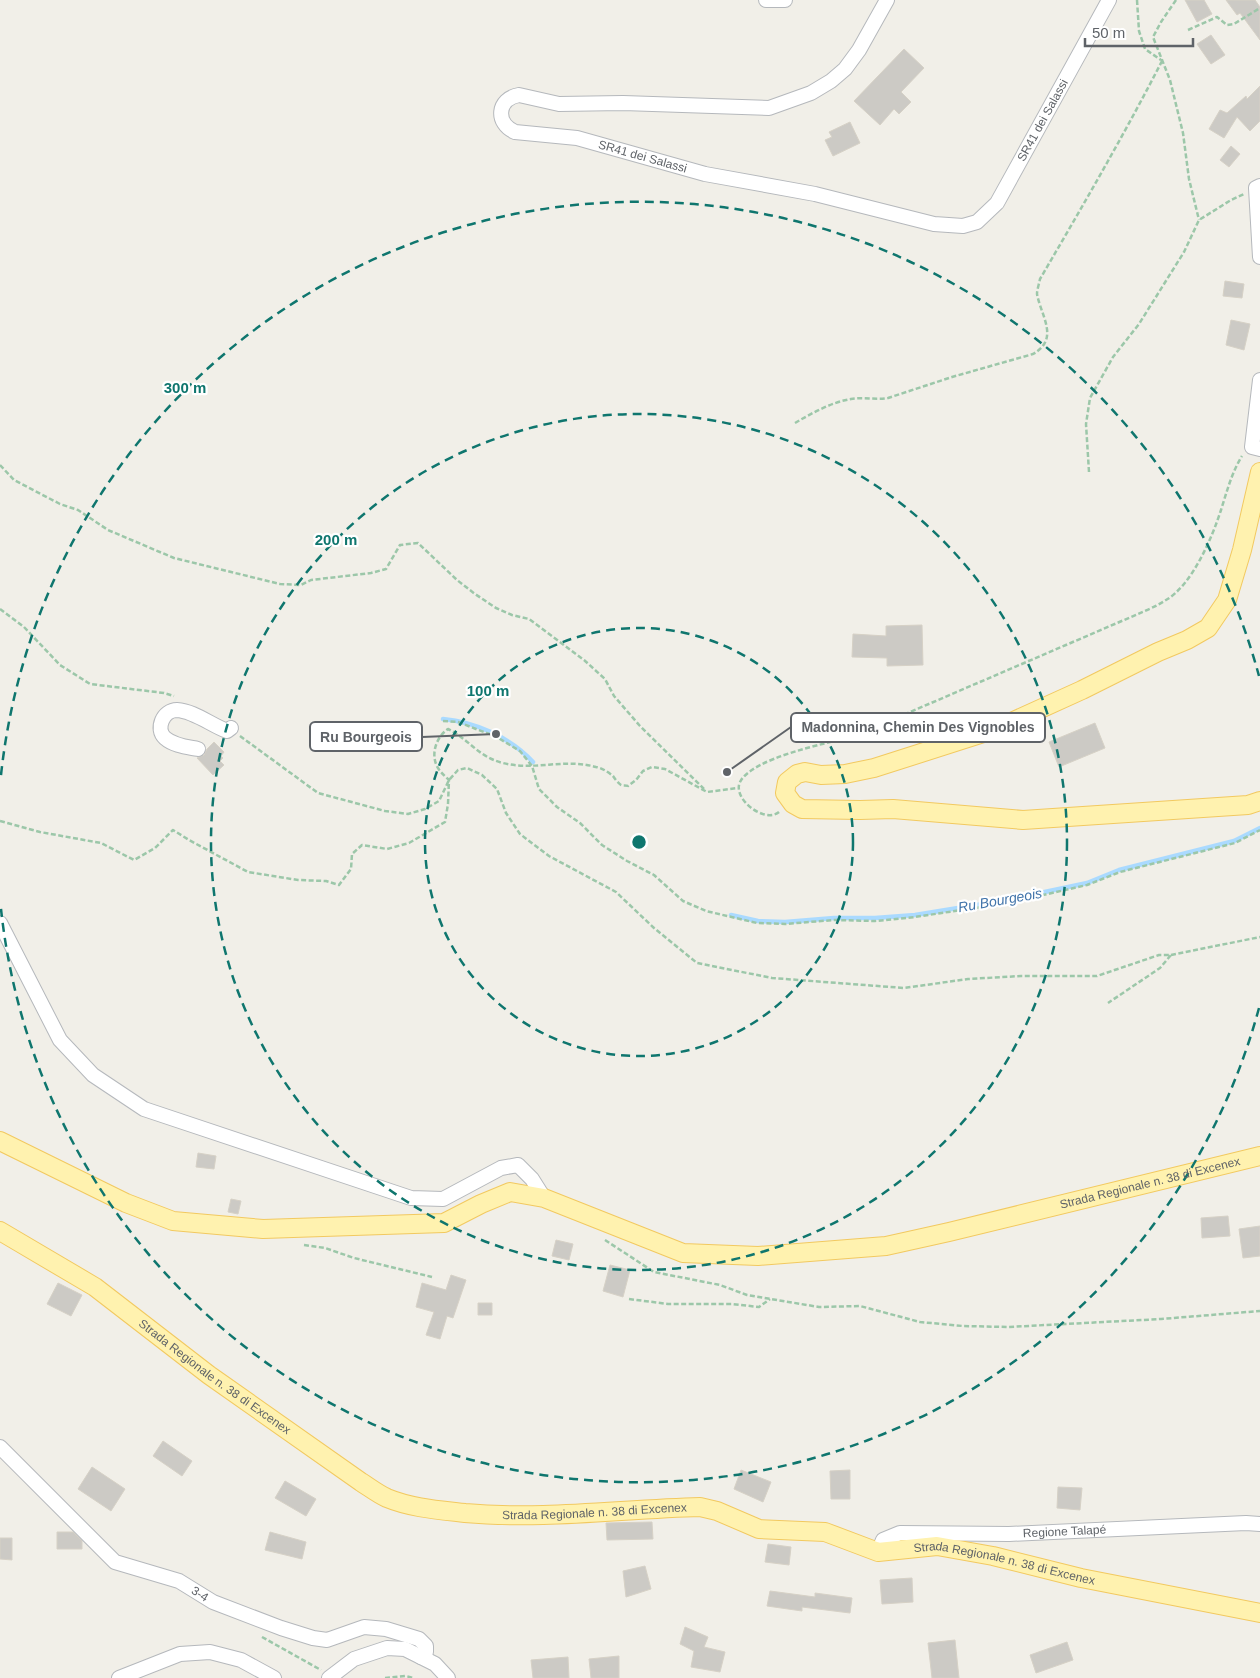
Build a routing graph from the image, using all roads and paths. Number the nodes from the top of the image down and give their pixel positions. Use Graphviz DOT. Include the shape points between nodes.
graph roads {
  1 [pos="766,0"];
  2 [pos="785,0"];
  3 [pos="887,0"];
  4 [pos="1110,0"];
  5 [pos="1137,0"];
  6 [pos="1176,0"];
  7 [pos="1260,8"];
  8 [pos="1188,30"];
  9 [pos="1162,60"];
  10 [pos="1258,187"];
  11 [pos="1199,220"];
  12 [pos="1260,257"];
  13 [pos="1260,380"];
  14 [pos="796,423"];
  15 [pos="1256,448"];
  16 [pos="0,465"];
  17 [pos="1089,472"];
  18 [pos="1260,472"];
  19 [pos="0,609"];
  20 [pos="181,698"];
  21 [pos="443,721"];
  22 [pos="231,728"];
  23 [pos="198,749"];
  24 [pos="532,766"];
  25 [pos="449,780"];
  26 [pos="738,788"];
  27 [pos="707,792"];
  28 [pos="785,793"];
  29 [pos="1260,801"];
  30 [pos="0,821"];
  31 [pos="1260,830"];
  32 [pos="0,923"];
  33 [pos="1260,937"];
  34 [pos="1171,955"];
  35 [pos="1108,1003"];
  36 [pos="0,1141"];
  37 [pos="1260,1156"];
  38 [pos="544,1198"];
  39 [pos="0,1231"];
  40 [pos="600,1237"];
  41 [pos="300,1244"];
  42 [pos="432,1277"];
  43 [pos="629,1299"];
  44 [pos="771,1299"];
  45 [pos="1260,1311"];
  46 [pos="0,1447"];
  47 [pos="1260,1524"];
  48 [pos="878,1552"];
  49 [pos="1260,1613"];
  50 [pos="259,1635"];
  51 [pos="421,1657"];
  52 [pos="119,1678"];
  53 [pos="274,1678"];
  54 [pos="330,1678"];
  55 [pos="385,1678"];
  56 [pos="413,1678"];
  57 [pos="448,1678"];
  1 -- 2 [label="street"];
  3 -- 4 [label="street, SR41 dei Salassi" via="845,69 811,93 769,108 623,102 558,104 520,95 504,103 502,120 515,132 577,138 705,174 815,194 934,224 963,226 977,222 996,203"];
  5 -- 9 [label="path" via="1139,31 1145,49"];
  6 -- 9 [label="path" via="1153,37"];
  7 -- 8 [label="path" via="1234,24 1227,25 1217,17"];
  9 -- 11 [label="path" via="1183,133"];
  9 -- 14 [label="path" via="1134,117 1040,279 1037,293 1047,328 1047,342 1040,351 888,398 852,399 831,405"];
  10 -- 11 [label="path"];
  10 -- 12 [label="street"];
  11 -- 17 [label="path" via="1184,252 1139,324 1112,357 1090,398 1086,424"];
  13 -- 15 [label="street"];
  15 -- 26 [label="path" via="1241,456 1199,562 1167,600 852,737 806,748 758,766 741,780"];
  16 -- 27 [label="path" via="14,480 78,510 116,534 174,558 280,584 301,585 311,580 386,569 400,545 418,543 475,594 496,608 529,619 584,660 606,679 614,696 640,726"];
  18 -- 28 [label="main road" via="1227,600 1208,628 996,728 874,768 845,774 797,774 787,782"];
  19 -- 20 [label="path" via="24,627 60,665 90,684"];
  21 -- 24 [label="path" via="458,722 495,736 520,751"];
  22 -- 23 [label="street" via="227,731 185,711 174,710 167,714 160,729 164,737"];
  22 -- 25 [label="path" via="318,792 384,812 408,814 425,809 439,801"];
  24 -- 25 [label="path" via="515,766 493,759 476,751 448,729 436,741 435,758"];
  24 -- 27 [label="path" via="578,764 597,767 620,785 628,786 643,771 665,769"];
  24 -- 31 [label="path" via="539,789 602,845 654,875 683,900 706,911 757,923 916,917 1008,903 1087,885 1120,872 1235,843"];
  25 -- 30 [label="path" via="445,822 409,843 387,849 362,845 352,854 351,869 339,884 248,872 174,830 155,848 134,860 101,843"];
  25 -- 34 [label="path" via="458,770 468,768 482,775 497,789 506,813 520,834 549,856 616,892 697,963 772,978 904,988 968,979 1097,976 1159,955"];
  26 -- 27 [label="path"];
  26 -- 28 [label="path" via="750,807 764,815 776,815 781,811"];
  28 -- 29 [label="main road" via="792,804 802,808 893,809 1023,820 1248,805"];
  32 -- 38 [label="street" via="60,1040 93,1075 144,1109 411,1198 443,1199 501,1168 518,1165"];
  33 -- 34 [label="path"];
  34 -- 35 [label="path" via="1160,968"];
  36 -- 38 [label="main road, Strada Regionale n. 38 di Excenex" via="173,1221 263,1229 444,1223 510,1192"];
  37 -- 38 [label="main road, Strada Regionale n. 38 di Excenex" via="886,1246 758,1256 683,1253"];
  39 -- 48 [label="main road, Strada Regionale n. 38 di Excenex" via="95,1287 209,1376 387,1498 447,1511 504,1516 700,1507 759,1529 825,1532"];
  40 -- 44 [label="path" via="654,1272"];
  41 -- 42 [label="path"];
  43 -- 44 [label="path" via="668,1304 760,1307"];
  44 -- 45 [label="path" via="819,1308 860,1306 920,1322 1008,1327"];
  46 -- 51 [label="street, 3-4" via="115,1562 179,1581 214,1602 313,1638 327,1640 364,1626 419,1638 426,1646"];
  47 -- 48 [label="street, Regione Talapé" via="1009,1534 900,1533 883,1540"];
  48 -- 49 [label="main road, Strada Regionale n. 38 di Excenex" via="937,1546"];
  50 -- 54 [label="path" via="302,1658"];
  51 -- 54 [label="street" via="405,1649 387,1648 354,1659"];
  51 -- 57 [label="street" via="436,1664"];
  52 -- 53 [label="street" via="180,1654 210,1652 241,1660"];
  55 -- 56 [label="path"];
}
